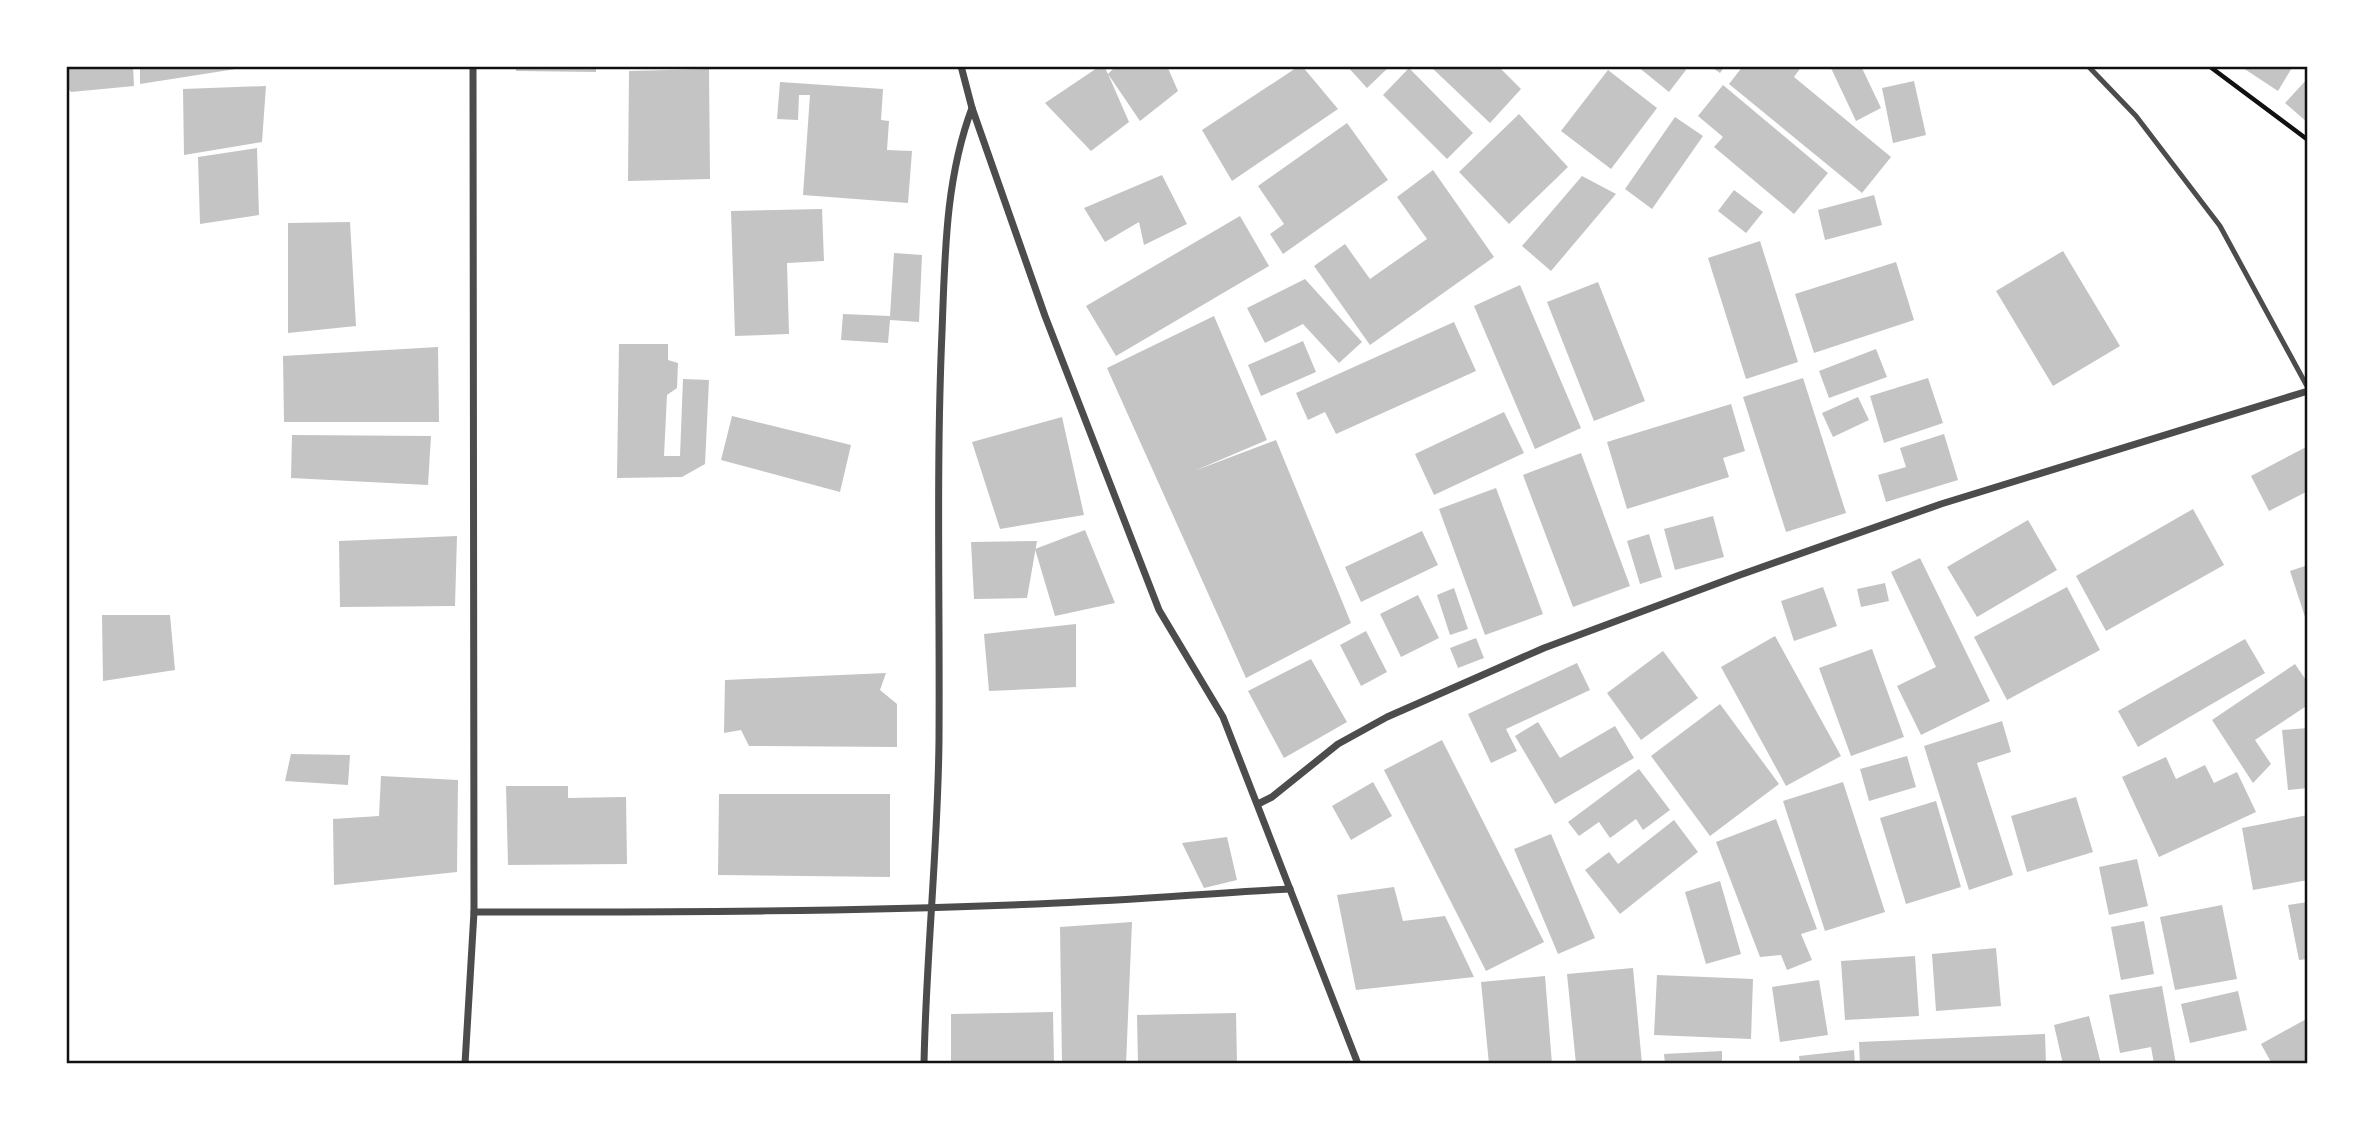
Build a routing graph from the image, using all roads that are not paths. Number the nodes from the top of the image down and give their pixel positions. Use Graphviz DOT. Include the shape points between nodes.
graph roads {
  1 [pos="473,66"];
  2 [pos="961,66"];
  3 [pos="2088,66"];
  4 [pos="972,108"];
  5 [pos="2308,390"];
  6 [pos="1258,804"];
  7 [pos="1290,889"];
  8 [pos="930,907"];
  9 [pos="474,912"];
  10 [pos="466,1063"];
  11 [pos="924,1063"];
  12 [pos="1358,1063"];
  1 -- 9 [label="street"];
  2 -- 4 [label="street"];
  3 -- 5 [label="lane" via="2136,116 2220,226"];
  4 -- 6 [label="street" via="1045,316 1159,610 1223,718"];
  4 -- 8 [label="street" via="951,182 946,244 939,417 939,741"];
  5 -- 6 [label="street" via="1941,504 1544,649 1387,717 1338,744"];
  6 -- 7 [label="street"];
  7 -- 8 [label="street"];
  7 -- 12 [label="street"];
  8 -- 9 [label="street"];
  8 -- 11 [label="street"];
  9 -- 10 [label="street"];
}
